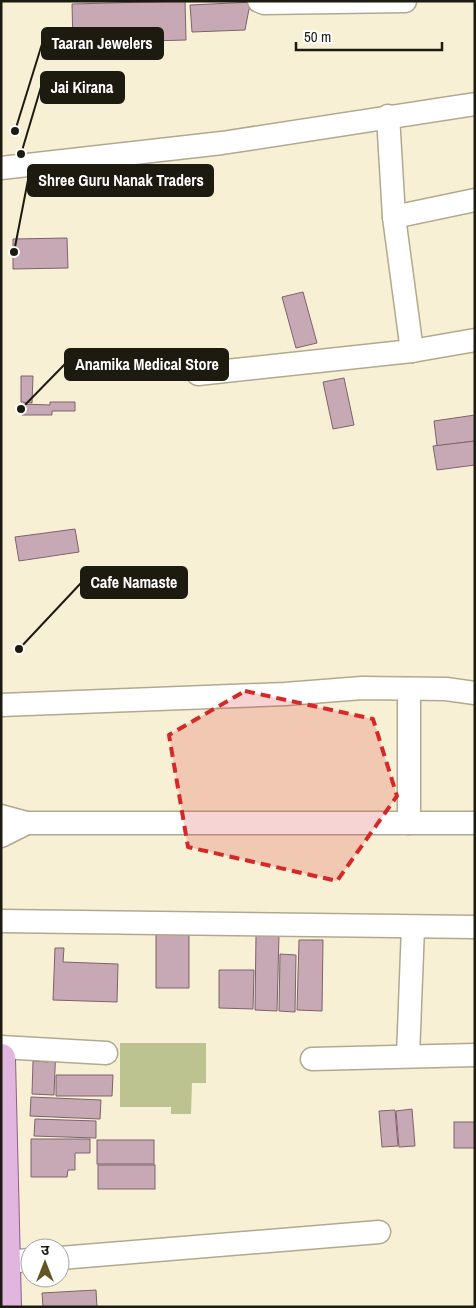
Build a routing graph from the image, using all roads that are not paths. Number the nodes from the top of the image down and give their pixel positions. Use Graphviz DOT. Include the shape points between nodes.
graph roads {
  1 [pos="259,1"];
  2 [pos="405,1"];
  3 [pos="475,104"];
  4 [pos="388,116"];
  5 [pos="1,168"];
  6 [pos="475,200"];
  7 [pos="394,217"];
  8 [pos="475,340"];
  9 [pos="412,351"];
  10 [pos="198,374"];
  11 [pos="409,689"];
  12 [pos="475,693"];
  13 [pos="1,705"];
  14 [pos="1,816"];
  15 [pos="27,823"];
  16 [pos="409,823"];
  17 [pos="475,823"];
  18 [pos="1,836"];
  19 [pos="1,921"];
  20 [pos="413,926"];
  21 [pos="475,927"];
  22 [pos="1,1047"];
  23 [pos="106,1053"];
  24 [pos="475,1055"];
  25 [pos="408,1056"];
  26 [pos="1,1058"];
  27 [pos="312,1059"];
  28 [pos="3,1211"];
  29 [pos="379,1232"];
  30 [pos="70,1257"];
  31 [pos="18,1261"];
  32 [pos="7,1307"];
  1 -- 2 [label="street"];
  3 -- 4 [label="street"];
  4 -- 5 [label="street" via="222,143"];
  4 -- 7 [label="street"];
  6 -- 7 [label="street"];
  7 -- 9 [label="street"];
  8 -- 9 [label="street"];
  9 -- 10 [label="street"];
  11 -- 12 [label="street"];
  11 -- 13 [label="street" via="362,688"];
  11 -- 16 [label="street"];
  14 -- 15 [label="street"];
  15 -- 16 [label="street"];
  15 -- 18 [label="street"];
  16 -- 17 [label="street"];
  19 -- 20 [label="street"];
  20 -- 21 [label="street"];
  20 -- 25 [label="street"];
  22 -- 23 [label="street"];
  24 -- 25 [label="street"];
  25 -- 27 [label="street"];
  26 -- 28 [label="main road"];
  28 -- 31 [label="main road"];
  29 -- 30 [label="street"];
  31 -- 32 [label="main road"];
}
